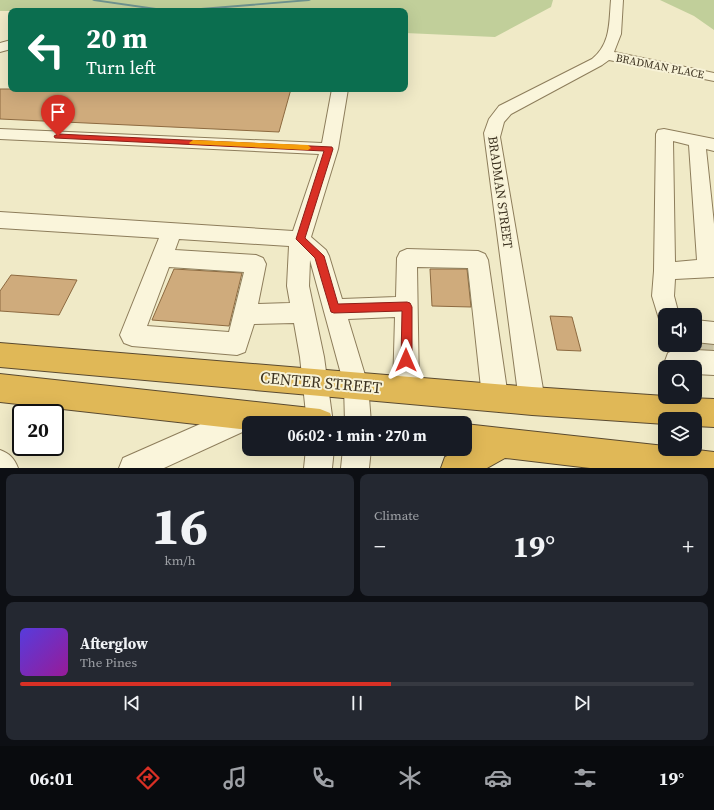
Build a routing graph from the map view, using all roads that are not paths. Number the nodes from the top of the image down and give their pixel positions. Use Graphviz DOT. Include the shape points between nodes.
graph roads {
  1 [pos="617,0"];
  2 [pos="606,55"];
  3 [pos="714,77"];
  4 [pos="339,92"];
  5 [pos="0,134"];
  6 [pos="705,143"];
  7 [pos="329,149"];
  8 [pos="0,220"];
  9 [pos="172,231"];
  10 [pos="300,239"];
  11 [pos="162,258"];
  12 [pos="711,268"];
  13 [pos="665,271"];
  14 [pos="407,307"];
  15 [pos="334,308"];
  16 [pos="667,308"];
  17 [pos="303,313"];
  18 [pos="245,314"];
  19 [pos="698,352"];
  20 [pos="0,355"];
  21 [pos="714,363"];
  22 [pos="315,382"];
  23 [pos="356,385"];
  24 [pos="0,388"];
  25 [pos="406,390"];
  26 [pos="495,397"];
  27 [pos="532,401"];
  28 [pos="658,404"];
  29 [pos="683,404"];
  30 [pos="714,413"];
  31 [pos="249,415"];
  32 [pos="258,416"];
  33 [pos="319,416"];
  34 [pos="358,416"];
  35 [pos="472,441"];
  36 [pos="502,444"];
  37 [pos="319,456"];
  38 [pos="356,456"];
  39 [pos="0,464"];
  40 [pos="714,467"];
  41 [pos="4,468"];
  42 [pos="133,468"];
  43 [pos="318,468"];
  44 [pos="355,468"];
  45 [pos="456,468"];
  1 -- 2 [label="street" via="614,43"];
  2 -- 3 [label="street, BRADMAN PLACE"];
  2 -- 27 [label="street, BRADMAN STREET" via="505,110 493,127 492,137"];
  4 -- 7 [label="street"];
  5 -- 7 [label="street"];
  6 -- 12 [label="street"];
  6 -- 13 [label="street" via="664,134"];
  7 -- 10 [label="street"];
  8 -- 9 [label="street"];
  9 -- 10 [label="street"];
  9 -- 11 [label="street"];
  10 -- 15 [label="street" via="319,256"];
  10 -- 17 [label="street" via="298,286"];
  11 -- 18 [label="street" via="256,264"];
  11 -- 18 [label="street" via="132,335 237,344"];
  12 -- 13 [label="street"];
  13 -- 16 [label="street" via="664,296"];
  14 -- 15 [label="street"];
  14 -- 25 [label="street"];
  14 -- 26 [label="street" via="407,258 478,260"];
  15 -- 23 [label="street"];
  17 -- 18 [label="street"];
  17 -- 22 [label="street"];
  19 -- 21 [label="street"];
  20 -- 22 [label="highway, CENTER STREET"];
  22 -- 23 [label="highway, CENTER STREET"];
  22 -- 33 [label="street"];
  23 -- 25 [label="highway, CENTER STREET"];
  23 -- 34 [label="street"];
  24 -- 31 [label="highway"];
  25 -- 26 [label="highway, CENTER STREET"];
  26 -- 27 [label="highway, CENTER STREET"];
  27 -- 28 [label="highway, CENTER STREET"];
  29 -- 30 [label="highway, CENTER STREET"];
  31 -- 32 [label="highway"];
  31 -- 42 [label="street"];
  35 -- 36 [label="highway"];
  36 -- 40 [label="highway"];
  36 -- 45 [label="highway"];
  37 -- 43 [label="street"];
  38 -- 44 [label="street"];
  39 -- 41 [label="street"];
}
